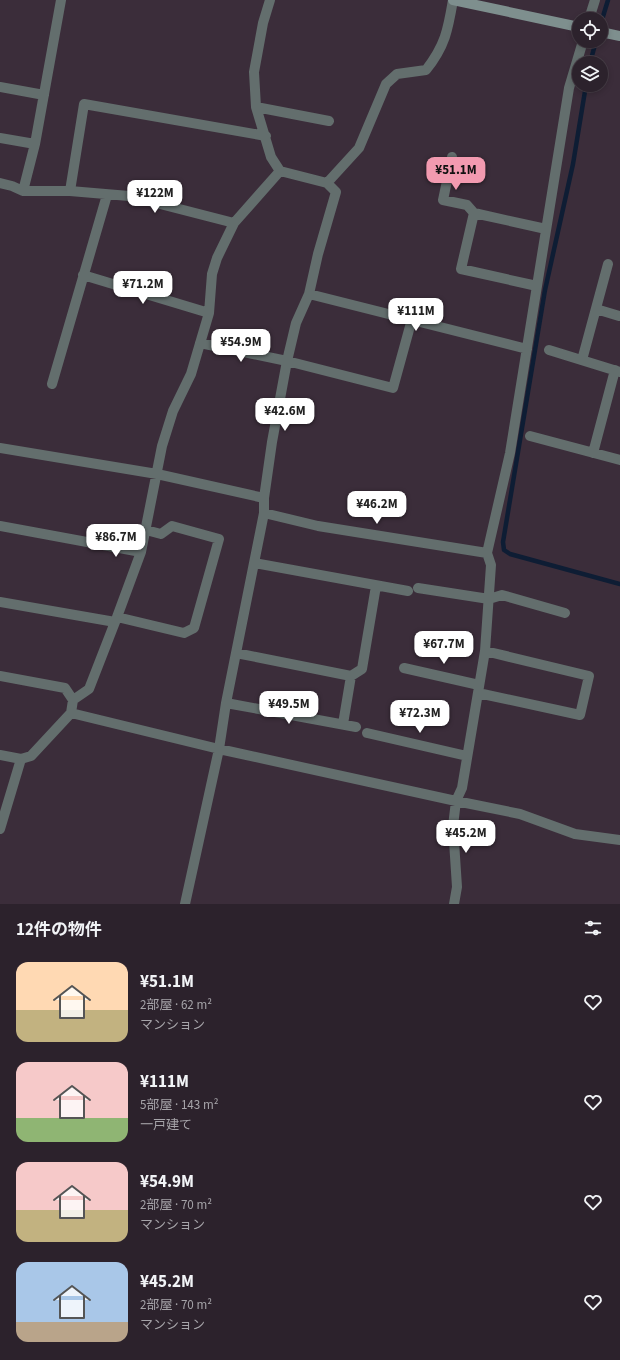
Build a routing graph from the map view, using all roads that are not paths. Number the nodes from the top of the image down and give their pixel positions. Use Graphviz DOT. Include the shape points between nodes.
graph roads {
  1 [pos="61,0"];
  2 [pos="270,0"];
  3 [pos="453,0"];
  4 [pos="595,0"];
  5 [pos="591,12"];
  6 [pos="572,26"];
  7 [pos="608,33"];
  8 [pos="620,36"];
  9 [pos="581,48"];
  10 [pos="0,87"];
  11 [pos="44,95"];
  12 [pos="256,106"];
  13 [pos="329,121"];
  14 [pos="266,136"];
  15 [pos="0,138"];
  16 [pos="35,144"];
  17 [pos="452,157"];
  18 [pos="280,171"];
  19 [pos="0,183"];
  20 [pos="327,183"];
  21 [pos="24,191"];
  22 [pos="70,192"];
  23 [pos="106,195"];
  24 [pos="474,213"];
  25 [pos="234,223"];
  26 [pos="546,229"];
  27 [pos="608,264"];
  28 [pos="83,275"];
  29 [pos="537,286"];
  30 [pos="309,294"];
  31 [pos="596,308"];
  32 [pos="209,313"];
  33 [pos="619,316"];
  34 [pos="412,319"];
  35 [pos="200,342"];
  36 [pos="527,348"];
  37 [pos="549,350"];
  38 [pos="582,360"];
  39 [pos="287,361"];
  40 [pos="618,371"];
  41 [pos="52,384"];
  42 [pos="530,436"];
  43 [pos="0,448"];
  44 [pos="593,453"];
  45 [pos="620,460"];
  46 [pos="158,474"];
  47 [pos="264,498"];
  48 [pos="264,513"];
  49 [pos="0,526"];
  50 [pos="146,530"];
  51 [pos="141,552"];
  52 [pos="487,553"];
  53 [pos="254,563"];
  54 [pos="376,586"];
  55 [pos="489,599"];
  56 [pos="0,602"];
  57 [pos="565,613"];
  58 [pos="116,619"];
  59 [pos="485,651"];
  60 [pos="236,654"];
  61 [pos="404,668"];
  62 [pos="0,676"];
  63 [pos="351,676"];
  64 [pos="478,689"];
  65 [pos="73,700"];
  66 [pos="226,703"];
  67 [pos="71,713"];
  68 [pos="343,724"];
  69 [pos="356,727"];
  70 [pos="367,733"];
  71 [pos="219,749"];
  72 [pos="0,755"];
  73 [pos="467,756"];
  74 [pos="21,759"];
  75 [pos="456,801"];
  76 [pos="0,829"];
  77 [pos="620,840"];
  78 [pos="185,904"];
  79 [pos="454,904"];
  1 -- 11 [label="street"];
  2 -- 12 [label="street" via="256,55"];
  3 -- 6 [label="street"];
  3 -- 20 [label="street" via="439,54 426,70 397,74 386,84 359,148"];
  4 -- 5 [label="street"];
  7 -- 8 [label="street"];
  9 -- 26 [label="street" via="569,88"];
  10 -- 11 [label="street"];
  11 -- 16 [label="street"];
  12 -- 13 [label="street"];
  12 -- 14 [label="street"];
  14 -- 18 [label="street" via="271,157"];
  14 -- 22 [label="street" via="84,104"];
  15 -- 16 [label="street"];
  16 -- 21 [label="street"];
  17 -- 24 [label="street" via="443,200 467,205"];
  18 -- 20 [label="street"];
  18 -- 25 [label="street"];
  19 -- 21 [label="street"];
  20 -- 30 [label="street" via="336,192"];
  21 -- 22 [label="street"];
  22 -- 23 [label="street"];
  23 -- 25 [label="street" via="129,196"];
  23 -- 28 [label="street"];
  24 -- 26 [label="street"];
  24 -- 29 [label="street" via="461,269"];
  25 -- 32 [label="street" via="212,274"];
  26 -- 29 [label="street"];
  27 -- 31 [label="street"];
  28 -- 32 [label="street"];
  28 -- 41 [label="street"];
  29 -- 36 [label="street"];
  30 -- 34 [label="street"];
  30 -- 39 [label="street" via="296,323"];
  31 -- 33 [label="street"];
  31 -- 38 [label="street"];
  32 -- 35 [label="street"];
  34 -- 36 [label="street"];
  34 -- 39 [label="street" via="393,388"];
  35 -- 39 [label="street"];
  35 -- 46 [label="street" via="191,374 173,412 162,446"];
  36 -- 52 [label="street" via="510,453"];
  37 -- 38 [label="street"];
  38 -- 40 [label="street"];
  39 -- 47 [label="street"];
  40 -- 44 [label="street"];
  42 -- 44 [label="street"];
  43 -- 46 [label="street"];
  44 -- 45 [label="street"];
  46 -- 47 [label="street"];
  46 -- 50 [label="street"];
  47 -- 48 [label="street"];
  48 -- 52 [label="street" via="318,526"];
  48 -- 53 [label="street"];
  49 -- 51 [label="street"];
  50 -- 51 [label="street"];
  50 -- 58 [label="street" via="160,534 172,526 219,539 194,628 184,633"];
  51 -- 58 [label="street"];
  52 -- 55 [label="street" via="491,565"];
  53 -- 54 [label="street"];
  53 -- 60 [label="street"];
  54 -- 55 [label="street"];
  54 -- 63 [label="street" via="362,669"];
  55 -- 57 [label="street" via="502,595"];
  55 -- 59 [label="street"];
  56 -- 58 [label="street"];
  58 -- 65 [label="street" via="89,689"];
  59 -- 64 [label="street"];
  59 -- 64 [label="street" via="589,676 580,715"];
  60 -- 63 [label="street"];
  60 -- 66 [label="street"];
  61 -- 64 [label="street"];
  62 -- 65 [label="street" via="65,688"];
  63 -- 68 [label="street"];
  64 -- 73 [label="street"];
  65 -- 67 [label="street"];
  66 -- 68 [label="street"];
  66 -- 71 [label="street"];
  67 -- 71 [label="street"];
  67 -- 74 [label="street" via="31,756"];
  68 -- 69 [label="street"];
  70 -- 73 [label="street"];
  71 -- 75 [label="street"];
  71 -- 78 [label="street"];
  72 -- 74 [label="street"];
  73 -- 75 [label="street" via="462,788"];
  74 -- 76 [label="street"];
  75 -- 77 [label="street" via="520,814 575,834"];
  75 -- 79 [label="street" via="453,826 457,886"];
}
